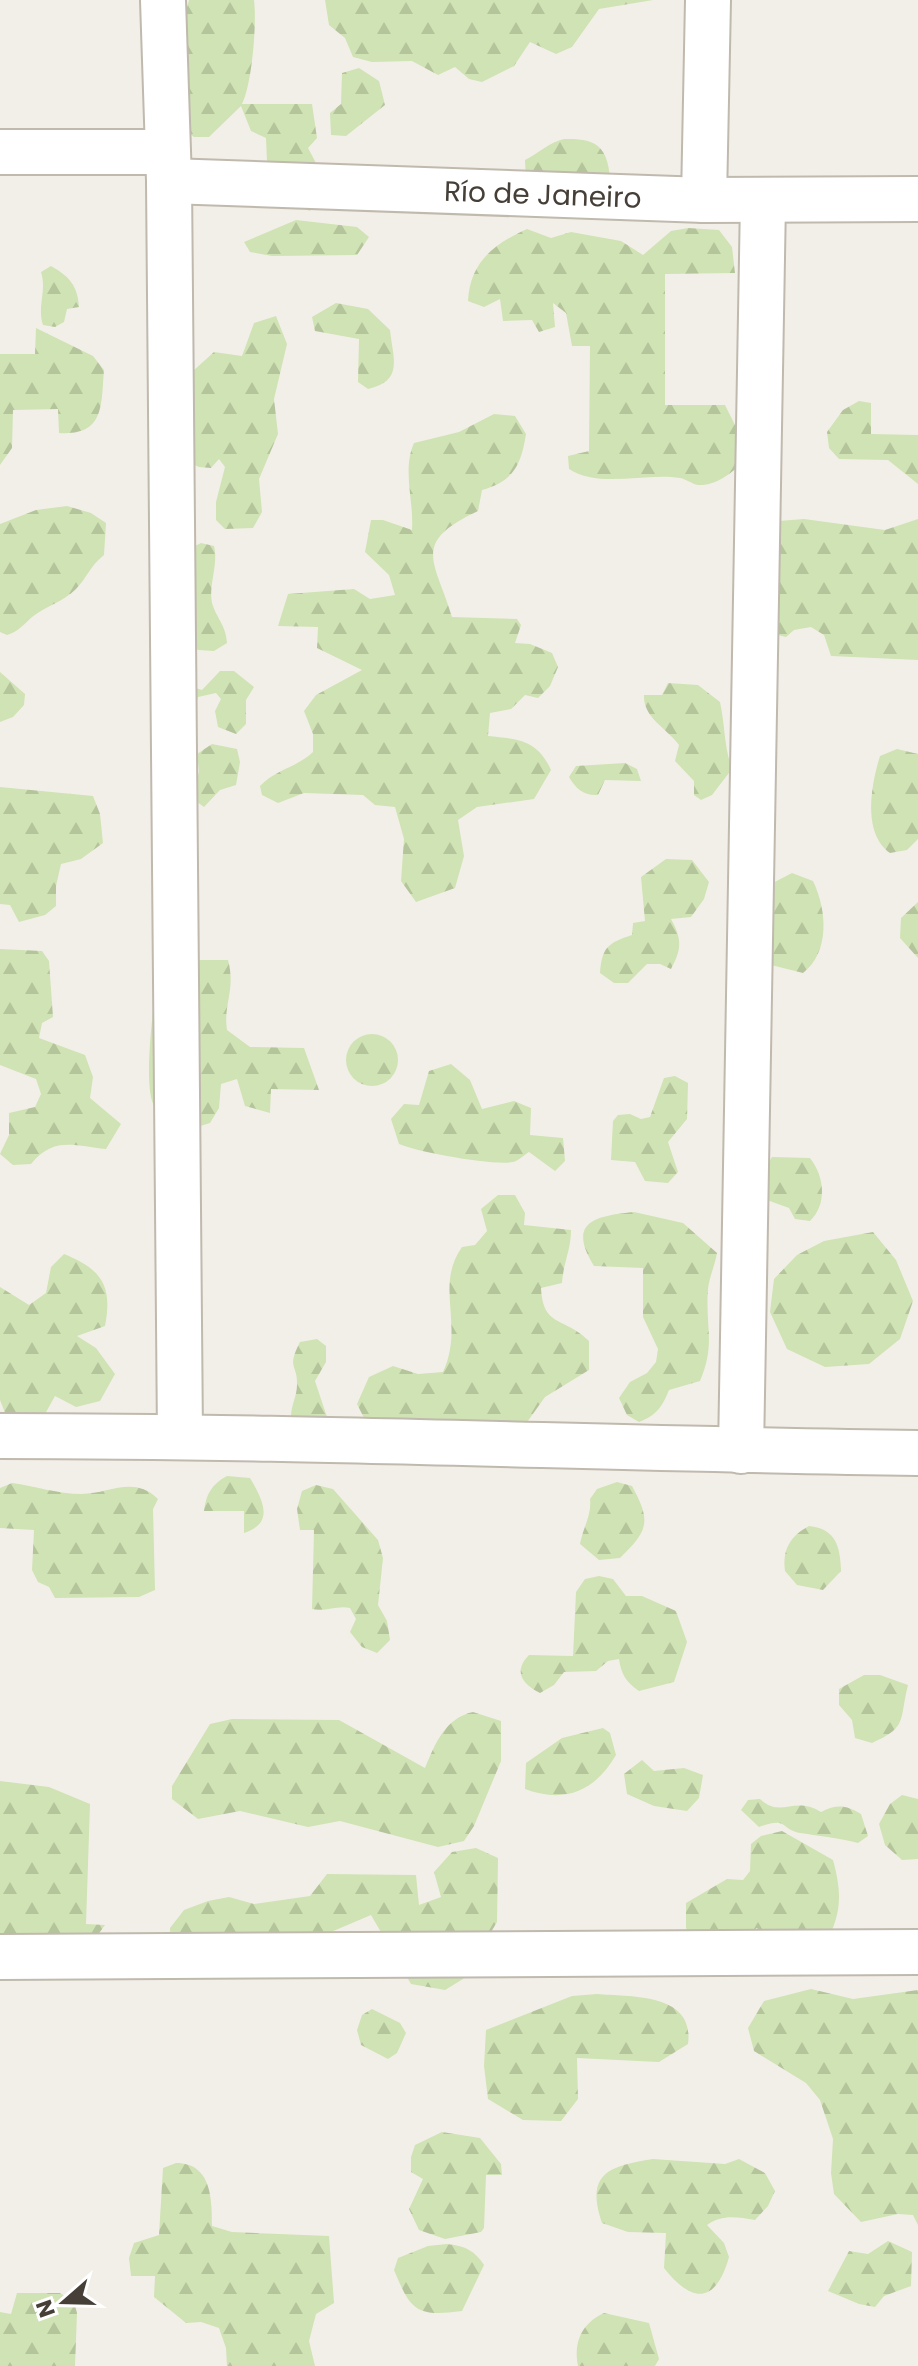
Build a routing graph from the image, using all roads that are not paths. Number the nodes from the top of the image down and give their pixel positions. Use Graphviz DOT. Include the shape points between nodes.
graph roads {
  1 [pos="163,0"];
  2 [pos="708,0"];
  3 [pos="0,152"];
  4 [pos="167,167"];
  5 [pos="918,199"];
  6 [pos="704,200"];
  7 [pos="763,201"];
  8 [pos="0,1436"];
  9 [pos="180,1436"];
  10 [pos="741,1451"];
  11 [pos="918,1453"];
  12 [pos="918,1952"];
  13 [pos="0,1957"];
  1 -- 4 [label="street"];
  2 -- 6 [label="street"];
  3 -- 4 [label="street, Río de Janeiro"];
  4 -- 6 [label="street, Río de Janeiro"];
  4 -- 9 [label="street"];
  5 -- 7 [label="street, Río de Janeiro"];
  6 -- 7 [label="street, Río de Janeiro"];
  7 -- 10 [label="street"];
  8 -- 9 [label="street"];
  9 -- 10 [label="street"];
  10 -- 11 [label="street"];
  12 -- 13 [label="street"];
}
